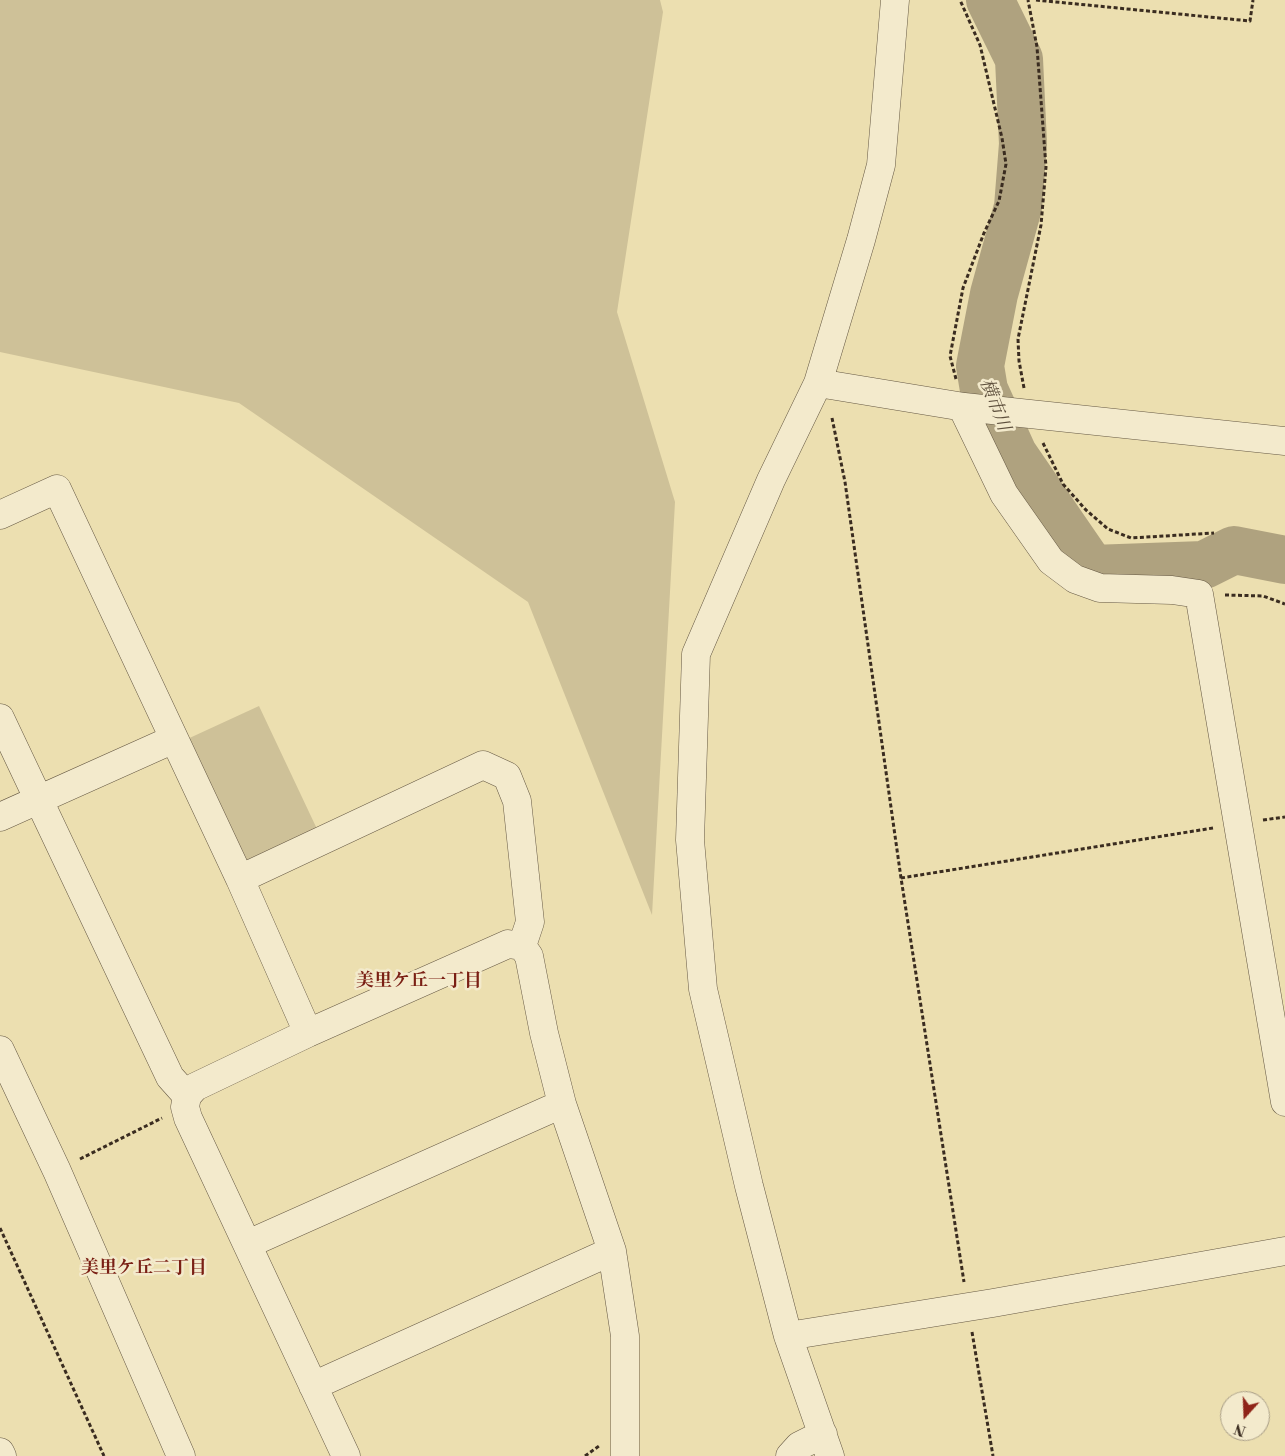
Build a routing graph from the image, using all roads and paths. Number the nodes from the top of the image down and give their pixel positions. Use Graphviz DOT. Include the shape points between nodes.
graph roads {
  1 [pos="894,0"];
  2 [pos="960,0"];
  3 [pos="1028,0"];
  4 [pos="1036,0"];
  5 [pos="1253,0"];
  6 [pos="820,383"];
  7 [pos="963,407"];
  8 [pos="1028,414"];
  9 [pos="1285,441"];
  10 [pos="0,515"];
  11 [pos="1214,533"];
  12 [pos="1199,594"];
  13 [pos="1285,604"];
  14 [pos="0,718"];
  15 [pos="174,739"];
  16 [pos="39,799"];
  17 [pos="0,817"];
  18 [pos="1285,818"];
  19 [pos="1238,824"];
  20 [pos="901,878"];
  21 [pos="240,879"];
  22 [pos="522,946"];
  23 [pos="308,1033"];
  24 [pos="0,1050"];
  25 [pos="186,1101"];
  26 [pos="1285,1102"];
  27 [pos="562,1104"];
  28 [pos="57,1171"];
  29 [pos="0,1228"];
  30 [pos="248,1244"];
  31 [pos="1285,1250"];
  32 [pos="612,1251"];
  33 [pos="968,1307"];
  34 [pos="788,1336"];
  35 [pos="313,1386"];
  36 [pos="827,1445"];
  37 [pos="0,1452"];
  38 [pos="2,1456"];
  39 [pos="104,1456"];
  40 [pos="181,1456"];
  41 [pos="346,1456"];
  42 [pos="625,1456"];
  43 [pos="790,1456"];
  44 [pos="993,1456"];
  1 -- 6 [label="street" via="881,165"];
  2 -- 7 [label="path" via="980,45 1006,164 999,201 963,288 954,329 950,356"];
  3 -- 8 [label="path" via="1037,46 1046,167 1041,225 1018,339 1018,361"];
  4 -- 5 [label="path" via="1250,21"];
  6 -- 7 [label="street"];
  6 -- 20 [label="path" via="832,420 845,482"];
  6 -- 34 [label="street" via="771,480 696,654 690,840 703,989"];
  7 -- 8 [label="street"];
  7 -- 12 [label="street" via="1004,494 1051,561 1075,579 1100,588"];
  8 -- 9 [label="street"];
  8 -- 11 [label="path" via="1063,484 1108,529 1130,538"];
  10 -- 15 [label="street" via="58,489"];
  12 -- 13 [label="path" via="1263,596"];
  12 -- 19 [label="street"];
  14 -- 16 [label="street"];
  15 -- 16 [label="street"];
  15 -- 21 [label="street"];
  16 -- 17 [label="street"];
  16 -- 25 [label="street" via="170,1077"];
  18 -- 19 [label="path"];
  19 -- 20 [label="path"];
  19 -- 26 [label="street"];
  20 -- 33 [label="path"];
  21 -- 22 [label="street" via="483,766 507,776 518,801 530,922"];
  21 -- 23 [label="street"];
  22 -- 23 [label="street" via="508,944"];
  22 -- 27 [label="street" via="529,956"];
  23 -- 25 [label="street" via="195,1087"];
  24 -- 28 [label="street"];
  25 -- 28 [label="path"];
  25 -- 30 [label="street" via="188,1118"];
  27 -- 30 [label="street"];
  27 -- 32 [label="street"];
  28 -- 40 [label="street"];
  29 -- 39 [label="path"];
  30 -- 35 [label="street"];
  31 -- 33 [label="street"];
  32 -- 35 [label="street"];
  32 -- 42 [label="street" via="625,1336"];
  33 -- 34 [label="street"];
  33 -- 44 [label="path"];
  34 -- 36 [label="street"];
  35 -- 41 [label="street"];
  36 -- 43 [label="street" via="799,1446"];
  37 -- 38 [label="street"];
}
